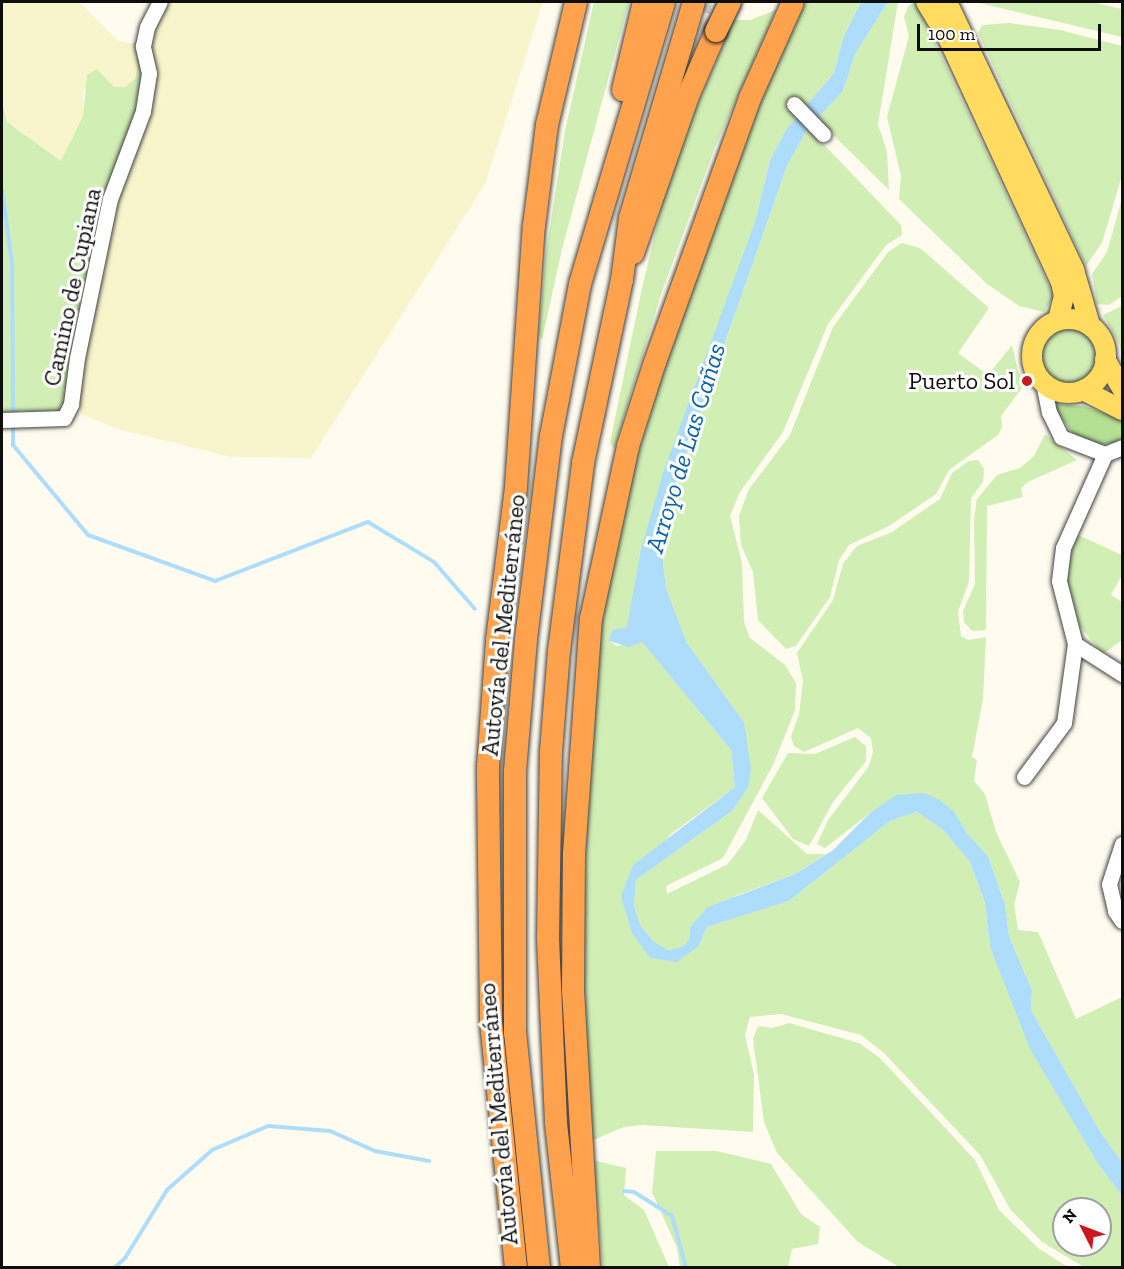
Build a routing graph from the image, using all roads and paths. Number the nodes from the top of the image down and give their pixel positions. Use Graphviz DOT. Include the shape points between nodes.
graph roads {
  1 [pos="160,2"];
  2 [pos="576,2"];
  3 [pos="793,2"];
  4 [pos="926,2"];
  5 [pos="947,2"];
  6 [pos="714,3"];
  7 [pos="653,7"];
  8 [pos="794,104"];
  9 [pos="823,134"];
  10 [pos="622,280"];
  11 [pos="1058,320"];
  12 [pos="1090,325"];
  13 [pos="1105,359"];
  14 [pos="1042,382"];
  15 [pos="1122,389"];
  16 [pos="1083,390"];
  17 [pos="1122,410"];
  18 [pos="2,420"];
  19 [pos="1122,447"];
  20 [pos="1105,454"];
  21 [pos="1075,644"];
  22 [pos="1122,674"];
  23 [pos="1024,777"];
  24 [pos="1122,844"];
  25 [pos="1122,921"];
  26 [pos="516,1268"];
  27 [pos="539,1268"];
  28 [pos="572,1268"];
  29 [pos="589,1268"];
  1 -- 18 [label="street, Camino de Cupiana" via="147,27 143,46 149,73 143,111 110,199 71,404 64,418 45,422"];
  2 -- 26 [label="highway" via="548,125 534,226 516,487 497,640 488,766 491,1022"];
  3 -- 29 [label="highway" via="750,98 655,362 628,446 591,619 574,854 573,990"];
  4 -- 11 [label="main road" via="949,40 1061,282 1064,296"];
  5 -- 12 [label="main road" via="1074,270"];
  6 -- 10 [label="highway, bridge" via="716,31"];
  6 -- 10 [label="highway" via="686,26 630,218"];
  7 -- 27 [label="highway, Autovía del Mediterráneo" via="580,285 551,436 526,639 515,771 515,1033"];
  8 -- 9 [label="street"];
  10 -- 28 [label="highway" via="583,463 559,651 551,752 550,1031"];
  11 -- 12 [label="main road" via="1074,319"];
  11 -- 14 [label="main road" via="1039,333 1033,346 1032,360"];
  12 -- 13 [label="main road" via="1102,340"];
  13 -- 15 [label="main road"];
  13 -- 16 [label="main road" via="1098,377"];
  14 -- 16 [label="main road" via="1062,392"];
  14 -- 20 [label="street" via="1049,412 1061,436"];
  16 -- 17 [label="main road"];
  19 -- 20 [label="street"];
  20 -- 21 [label="street" via="1063,548 1059,581"];
  21 -- 22 [label="street"];
  21 -- 23 [label="street" via="1064,723"];
  24 -- 25 [label="street" via="1109,885 1115,911"];
}
